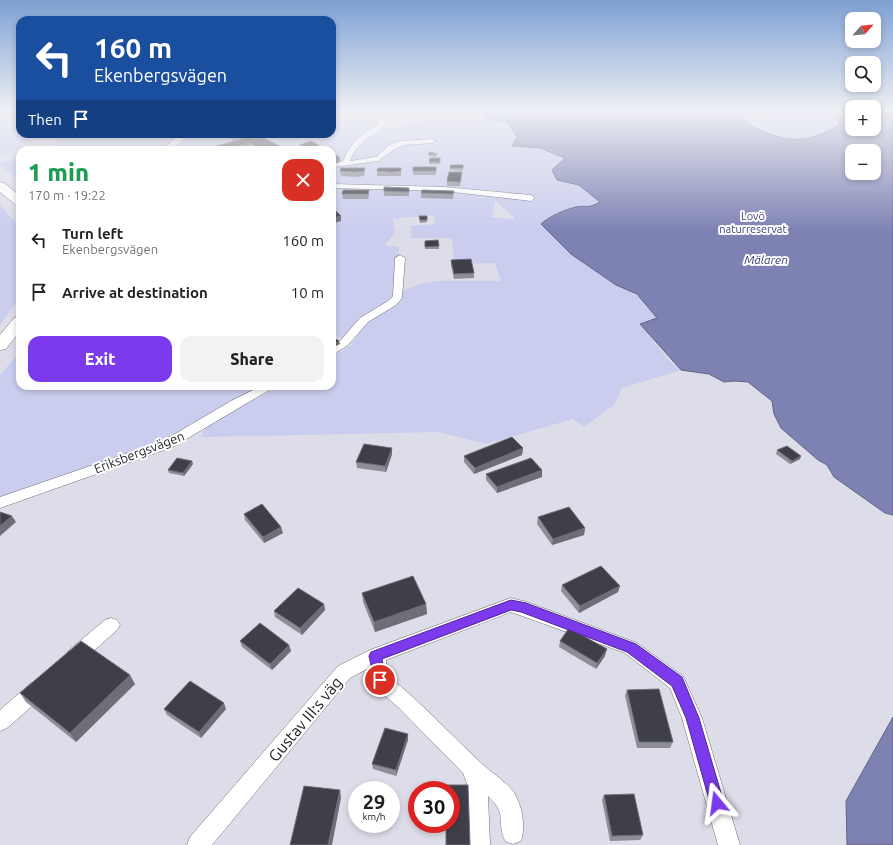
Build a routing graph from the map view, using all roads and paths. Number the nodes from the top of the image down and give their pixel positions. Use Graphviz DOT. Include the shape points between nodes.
graph roads {
  1 [pos="350,151"];
  2 [pos="386,151"];
  3 [pos="336,166"];
  4 [pos="336,179"];
  5 [pos="0,186"];
  6 [pos="336,186"];
  7 [pos="444,189"];
  8 [pos="530,198"];
  9 [pos="16,199"];
  10 [pos="400,258"];
  11 [pos="16,326"];
  12 [pos="0,345"];
  13 [pos="336,349"];
  14 [pos="262,390"];
  15 [pos="0,503"];
  16 [pos="111,625"];
  17 [pos="376,656"];
  18 [pos="0,722"];
  19 [pos="471,767"];
  20 [pos="514,833"];
  21 [pos="198,845"];
  22 [pos="479,845"];
  23 [pos="729,845"];
  1 -- 3 [label="street" via="346,162"];
  2 -- 3 [label="street" via="378,158"];
  4 -- 7 [label="street" via="438,181 444,184"];
  5 -- 9 [label="main road"];
  6 -- 7 [label="street"];
  7 -- 8 [label="street"];
  10 -- 13 [label="street" via="398,296 392,303 364,320"];
  11 -- 12 [label="main road"];
  14 -- 15 [label="street, Eriksbergsvägen" via="168,444"];
  16 -- 18 [label="street"];
  17 -- 19 [label="street" via="380,680 406,702"];
  17 -- 21 [label="street, Gustav III:s väg" via="344,672"];
  17 -- 23 [label="street, Gustav III:s väg" via="511,605 632,648 677,682 692,718"];
  19 -- 20 [label="street" via="506,799 511,811"];
  19 -- 22 [label="street" via="477,784"];
}
